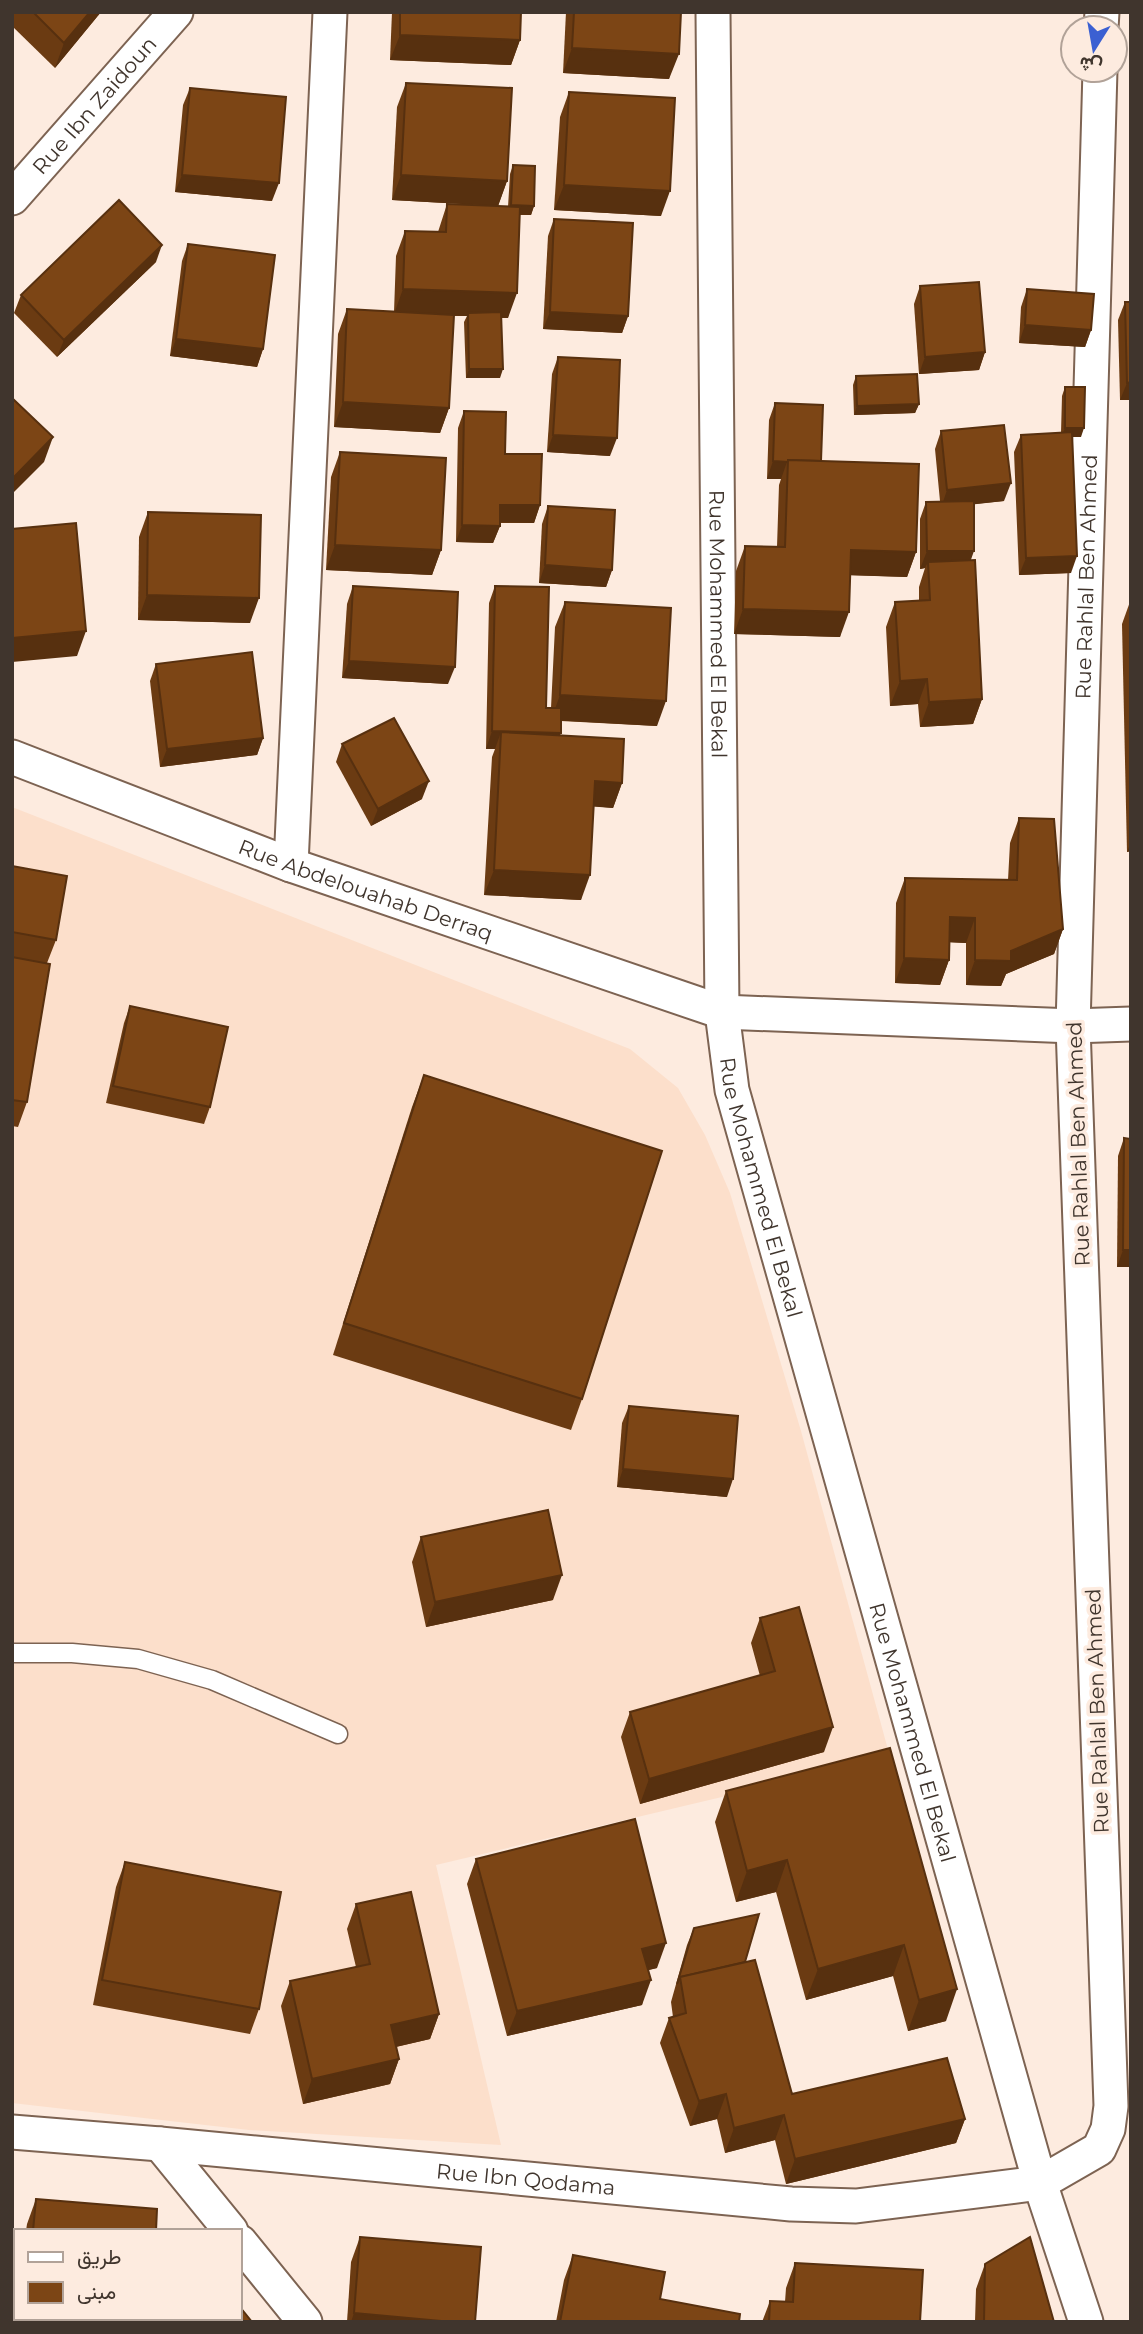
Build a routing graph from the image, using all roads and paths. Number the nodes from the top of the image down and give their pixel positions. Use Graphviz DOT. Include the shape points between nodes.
graph roads {
  1 [pos="176,12"];
  2 [pos="330,12"];
  3 [pos="713,12"];
  4 [pos="1100,84"];
  5 [pos="12,198"];
  6 [pos="12,757"];
  7 [pos="291,864"];
  8 [pos="722,1013"];
  9 [pos="1131,1024"];
  10 [pos="1073,1026"];
  11 [pos="12,1653"];
  12 [pos="338,1734"];
  13 [pos="12,2132"];
  14 [pos="160,2144"];
  15 [pos="1040,2183"];
  16 [pos="229,2229"];
  17 [pos="242,2244"];
  18 [pos="305,2322"];
  19 [pos="1086,2322"];
  1 -- 5 [label="street, Rue Ibn Zaidoun"];
  2 -- 7 [label="street"];
  3 -- 8 [label="street, Rue Mohammed El Bekal"];
  4 -- 10 [label="street, Rue Rahlal Ben Ahmed"];
  6 -- 7 [label="street, Rue Abdelouahab Derraq"];
  7 -- 8 [label="street, Rue Abdelouahab Derraq"];
  8 -- 10 [label="street, Rue Abdelouahab Derraq"];
  8 -- 15 [label="street, Rue Mohammed El Bekal" via="732,1090"];
  9 -- 10 [label="street, Rue Abdelouahab Derraq"];
  10 -- 15 [label="street, Rue Rahlal Ben Ahmed" via="1111,2106 1108,2129 1098,2149"];
  11 -- 12 [label="lane" via="138,1659 212,1680"];
  13 -- 14 [label="street, Rue Ibn Qodama"];
  14 -- 15 [label="street, Rue Ibn Qodama" via="791,2204 856,2206"];
  14 -- 16 [label="street"];
  15 -- 19 [label="street, Rue Mohammed El Bekal"];
  17 -- 18 [label="street"];
}
